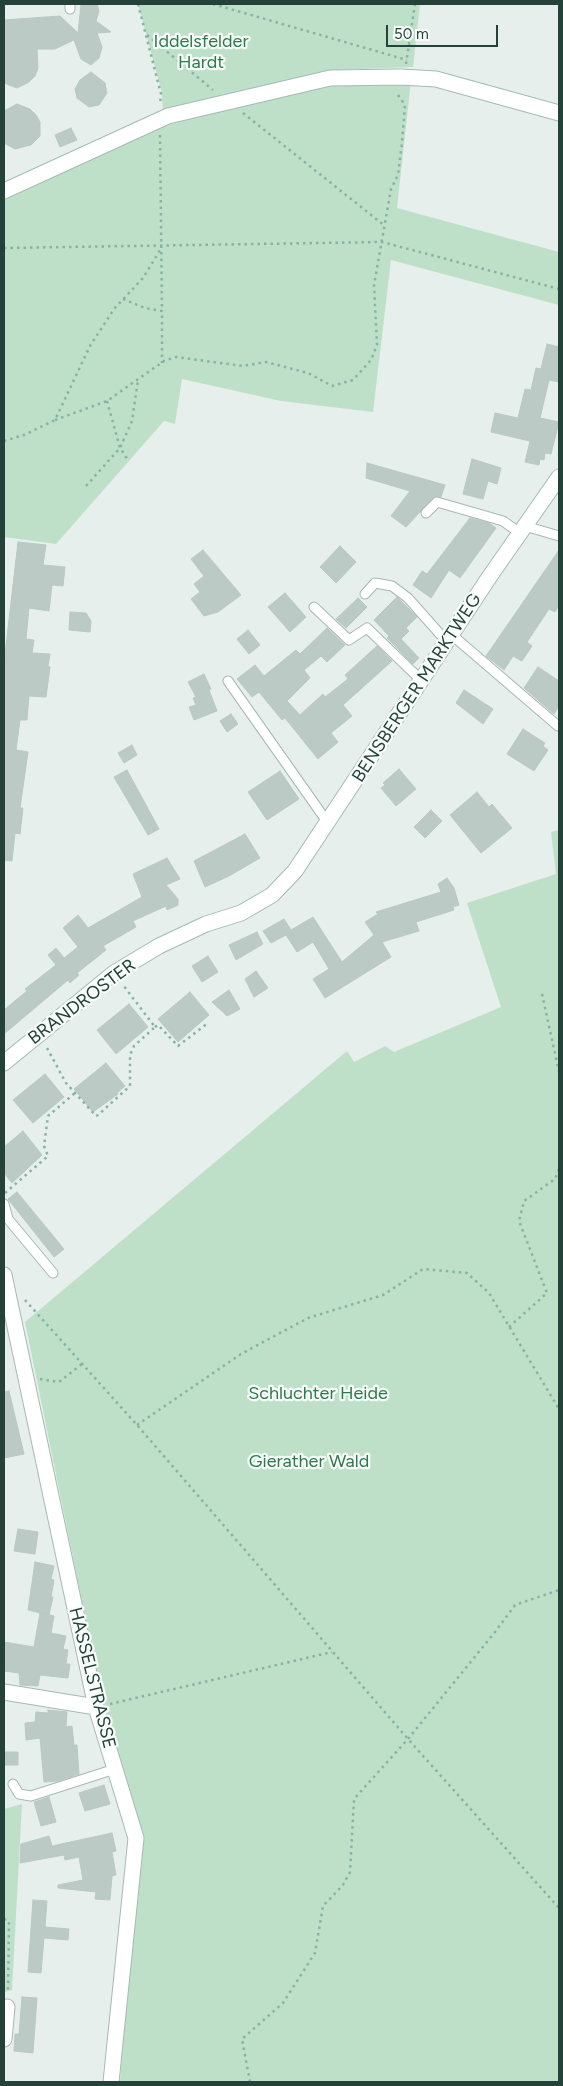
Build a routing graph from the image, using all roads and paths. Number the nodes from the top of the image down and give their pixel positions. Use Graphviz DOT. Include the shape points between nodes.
graph roads {
  1 [pos="138,4"];
  2 [pos="213,4"];
  3 [pos="415,4"];
  4 [pos="147,35"];
  5 [pos="408,60"];
  6 [pos="402,76"];
  7 [pos="227,101"];
  8 [pos="559,112"];
  9 [pos="160,119"];
  10 [pos="4,191"];
  11 [pos="384,226"];
  12 [pos="382,242"];
  13 [pos="163,246"];
  14 [pos="4,248"];
  15 [pos="559,289"];
  16 [pos="123,299"];
  17 [pos="162,312"];
  18 [pos="162,363"];
  19 [pos="138,380"];
  20 [pos="107,401"];
  21 [pos="55,420"];
  22 [pos="4,441"];
  23 [pos="120,448"];
  24 [pos="128,460"];
  25 [pos="559,477"];
  26 [pos="86,486"];
  27 [pos="426,513"];
  28 [pos="522,529"];
  29 [pos="559,536"];
  30 [pos="365,594"];
  31 [pos="314,606"];
  32 [pos="450,638"];
  33 [pos="228,681"];
  34 [pos="422,681"];
  35 [pos="558,726"];
  36 [pos="328,824"];
  37 [pos="272,895"];
  38 [pos="114,974"];
  39 [pos="542,994"];
  40 [pos="208,1023"];
  41 [pos="155,1027"];
  42 [pos="43,1032"];
  43 [pos="4,1063"];
  44 [pos="559,1072"];
  45 [pos="75,1093"];
  46 [pos="559,1169"];
  47 [pos="4,1194"];
  48 [pos="4,1204"];
  49 [pos="53,1273"];
  50 [pos="4,1275"];
  51 [pos="24,1298"];
  52 [pos="509,1327"];
  53 [pos="82,1364"];
  54 [pos="26,1377"];
  55 [pos="559,1409"];
  56 [pos="137,1425"];
  57 [pos="559,1590"];
  58 [pos="332,1652"];
  59 [pos="4,1692"];
  60 [pos="96,1707"];
  61 [pos="408,1739"];
  62 [pos="115,1769"];
  63 [pos="13,1784"];
  64 [pos="559,1908"];
  65 [pos="4,1920"];
  66 [pos="7,2007"];
  67 [pos="4,2039"];
  68 [pos="111,2082"];
  69 [pos="250,2082"];
  1 -- 9 [label="path" via="160,94"];
  2 -- 5 [label="path"];
  3 -- 5 [label="path"];
  4 -- 7 [label="path"];
  5 -- 6 [label="path"];
  6 -- 7 [label="street" via="330,78"];
  6 -- 8 [label="street" via="436,79"];
  6 -- 11 [label="path" via="398,95 405,105 402,143 398,175 391,189"];
  7 -- 9 [label="street"];
  7 -- 11 [label="path"];
  9 -- 10 [label="street"];
  9 -- 13 [label="path"];
  11 -- 12 [label="path"];
  12 -- 13 [label="path"];
  12 -- 15 [label="path"];
  12 -- 18 [label="path" via="374,284 377,345 371,360 353,380 332,386 308,373 266,362 242,366 176,357"];
  13 -- 14 [label="path"];
  13 -- 16 [label="path" via="143,278"];
  13 -- 17 [label="path"];
  16 -- 17 [label="path"];
  16 -- 21 [label="path" via="90,346"];
  17 -- 18 [label="path"];
  18 -- 19 [label="path"];
  19 -- 20 [label="path"];
  19 -- 23 [label="path" via="132,421"];
  20 -- 21 [label="path"];
  20 -- 23 [label="path"];
  21 -- 22 [label="path"];
  23 -- 24 [label="path"];
  23 -- 26 [label="path"];
  25 -- 28 [label="street, BENSBERGER MARKTWEG"];
  27 -- 28 [label="lane" via="437,502"];
  28 -- 29 [label="lane"];
  28 -- 32 [label="street, BENSBERGER MARKTWEG"];
  30 -- 32 [label="lane" via="375,583 392,586"];
  31 -- 34 [label="lane" via="349,640 367,628"];
  32 -- 34 [label="street, BENSBERGER MARKTWEG"];
  32 -- 35 [label="lane"];
  33 -- 36 [label="lane"];
  34 -- 36 [label="street, BENSBERGER MARKTWEG"];
  36 -- 37 [label="street, BENSBERGER MARKTWEG" via="295,871"];
  37 -- 38 [label="street, BRANDROSTER" via="240,913 206,924 159,946"];
  38 -- 41 [label="path"];
  38 -- 42 [label="street, BRANDROSTER"];
  39 -- 44 [label="path"];
  40 -- 41 [label="path" via="178,1046 158,1025"];
  41 -- 45 [label="path" via="134,1046 130,1055 130,1086 98,1115"];
  42 -- 43 [label="street, BRANDROSTER"];
  42 -- 45 [label="path" via="50,1056"];
  45 -- 47 [label="path" via="48,1116 44,1146 48,1156"];
  46 -- 52 [label="path" via="555,1180 524,1201 519,1221 548,1292"];
  48 -- 49 [label="lane" via="8,1219"];
  50 -- 54 [label="street, HASSELSTRASSE"];
  51 -- 53 [label="path"];
  52 -- 55 [label="path"];
  52 -- 56 [label="path" via="489,1293 467,1273 423,1269 384,1294 308,1318 241,1354"];
  53 -- 54 [label="path" via="59,1382"];
  53 -- 56 [label="path"];
  54 -- 60 [label="street, HASSELSTRASSE"];
  56 -- 58 [label="path"];
  57 -- 61 [label="path" via="515,1604 496,1632"];
  58 -- 60 [label="path"];
  58 -- 61 [label="path"];
  59 -- 60 [label="street"];
  60 -- 62 [label="street, HASSELSTRASSE"];
  61 -- 64 [label="path"];
  61 -- 69 [label="path" via="354,1799 350,1872 343,1885 323,1906 314,1953 283,2003 242,2040"];
  62 -- 63 [label="lane" via="31,1796 19,1794"];
  62 -- 68 [label="street, HASSELSTRASSE" via="136,1838"];
  65 -- 66 [label="path" via="8,1921"];
  66 -- 67 [label="street"];
}
